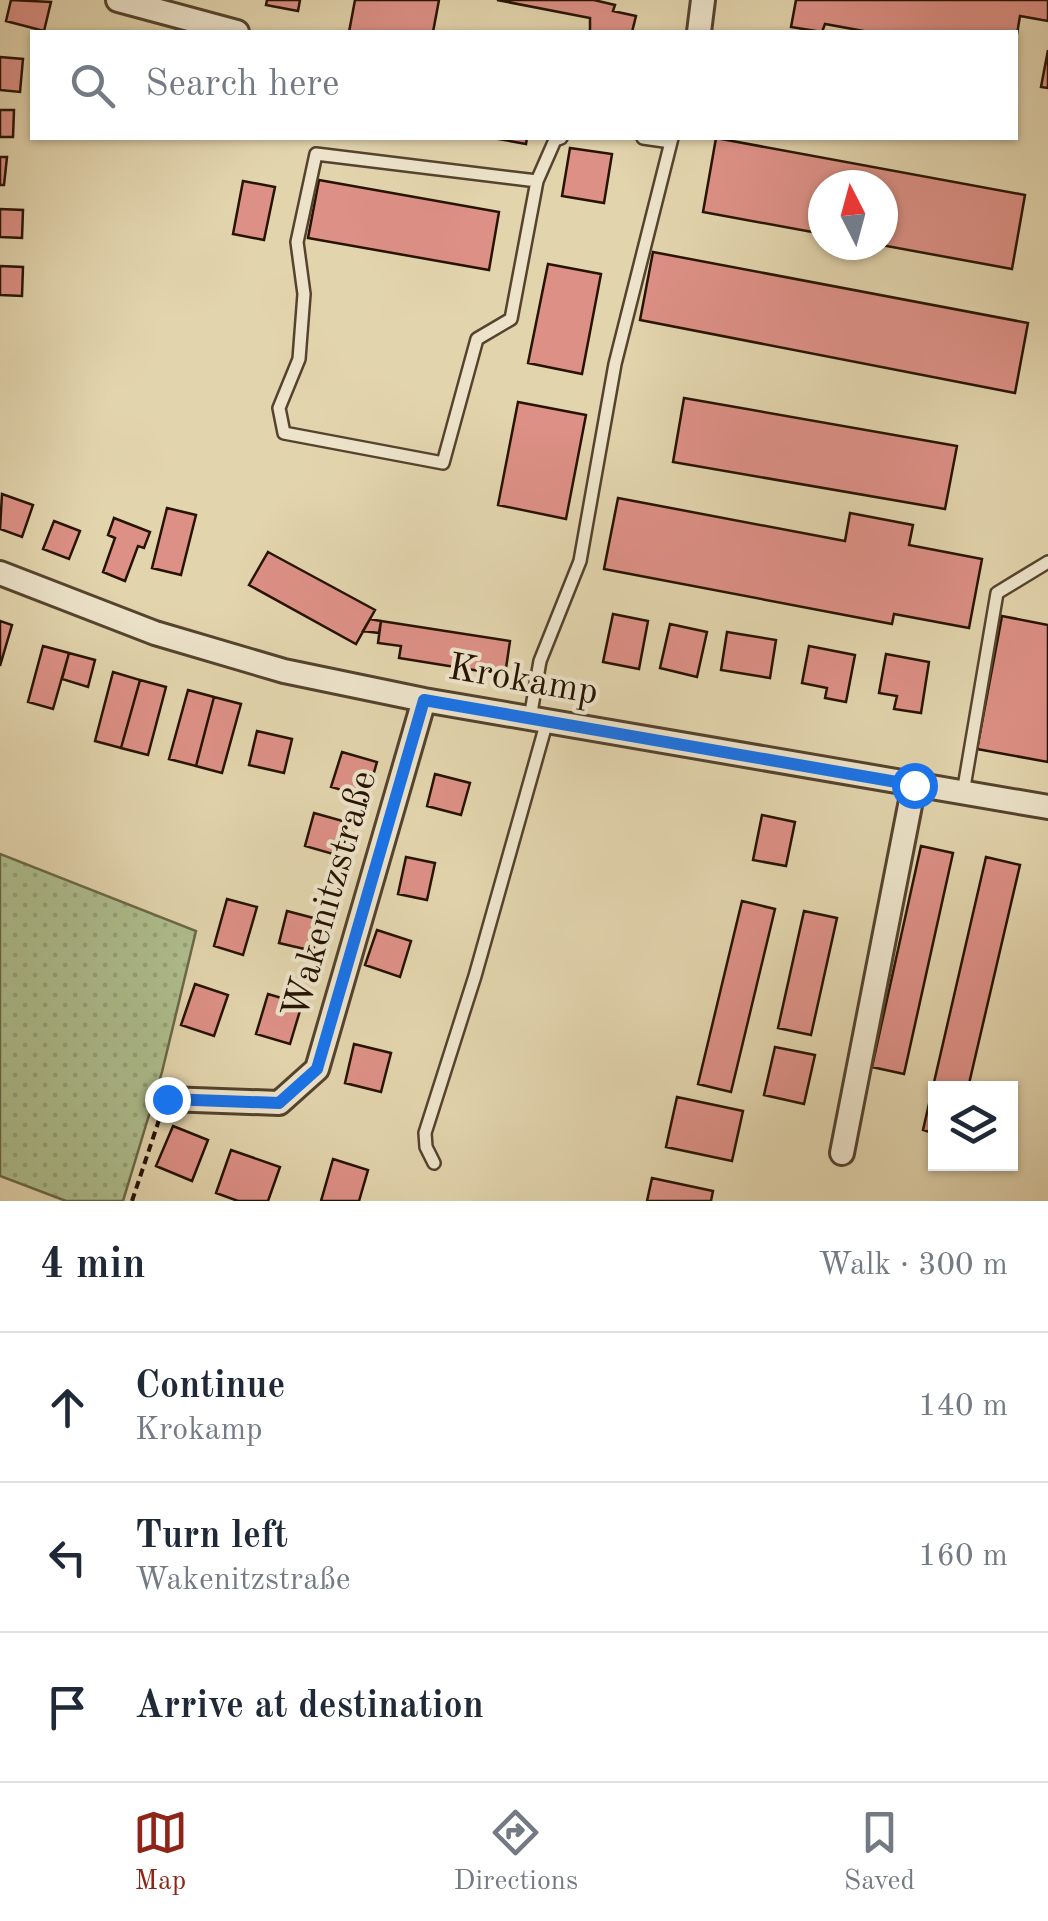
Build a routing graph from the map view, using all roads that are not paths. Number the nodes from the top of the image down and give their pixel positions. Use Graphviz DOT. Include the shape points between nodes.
graph roads {
  1 [pos="118,0"];
  2 [pos="703,0"];
  3 [pos="230,30"];
  4 [pos="699,30"];
  5 [pos="555,140"];
  6 [pos="672,140"];
  7 [pos="537,182"];
  8 [pos="1048,562"];
  9 [pos="0,573"];
  10 [pos="424,700"];
  11 [pos="539,719"];
  12 [pos="914,785"];
  13 [pos="963,793"];
  14 [pos="1048,807"];
  15 [pos="167,1099"];
  16 [pos="842,1152"];
  17 [pos="434,1164"];
  1 -- 3 [label="street"];
  2 -- 4 [label="street"];
  5 -- 7 [label="lane"];
  6 -- 11 [label="lane" via="615,364 580,561 540,661"];
  7 -- 7 [label="lane" via="316,154 296,242 304,294 299,359 280,408 284,433 443,463 477,339 512,320"];
  8 -- 13 [label="lane" via="997,593"];
  9 -- 10 [label="street, Krokamp" via="219,653"];
  10 -- 11 [label="street, Krokamp"];
  10 -- 15 [label="street, Wakenitzstraße" via="317,1069 279,1103"];
  11 -- 12 [label="street, Krokamp"];
  11 -- 17 [label="lane" via="475,976 425,1133"];
  12 -- 13 [label="street, Krokamp"];
  12 -- 16 [label="street"];
  13 -- 14 [label="street, Krokamp"];
}
